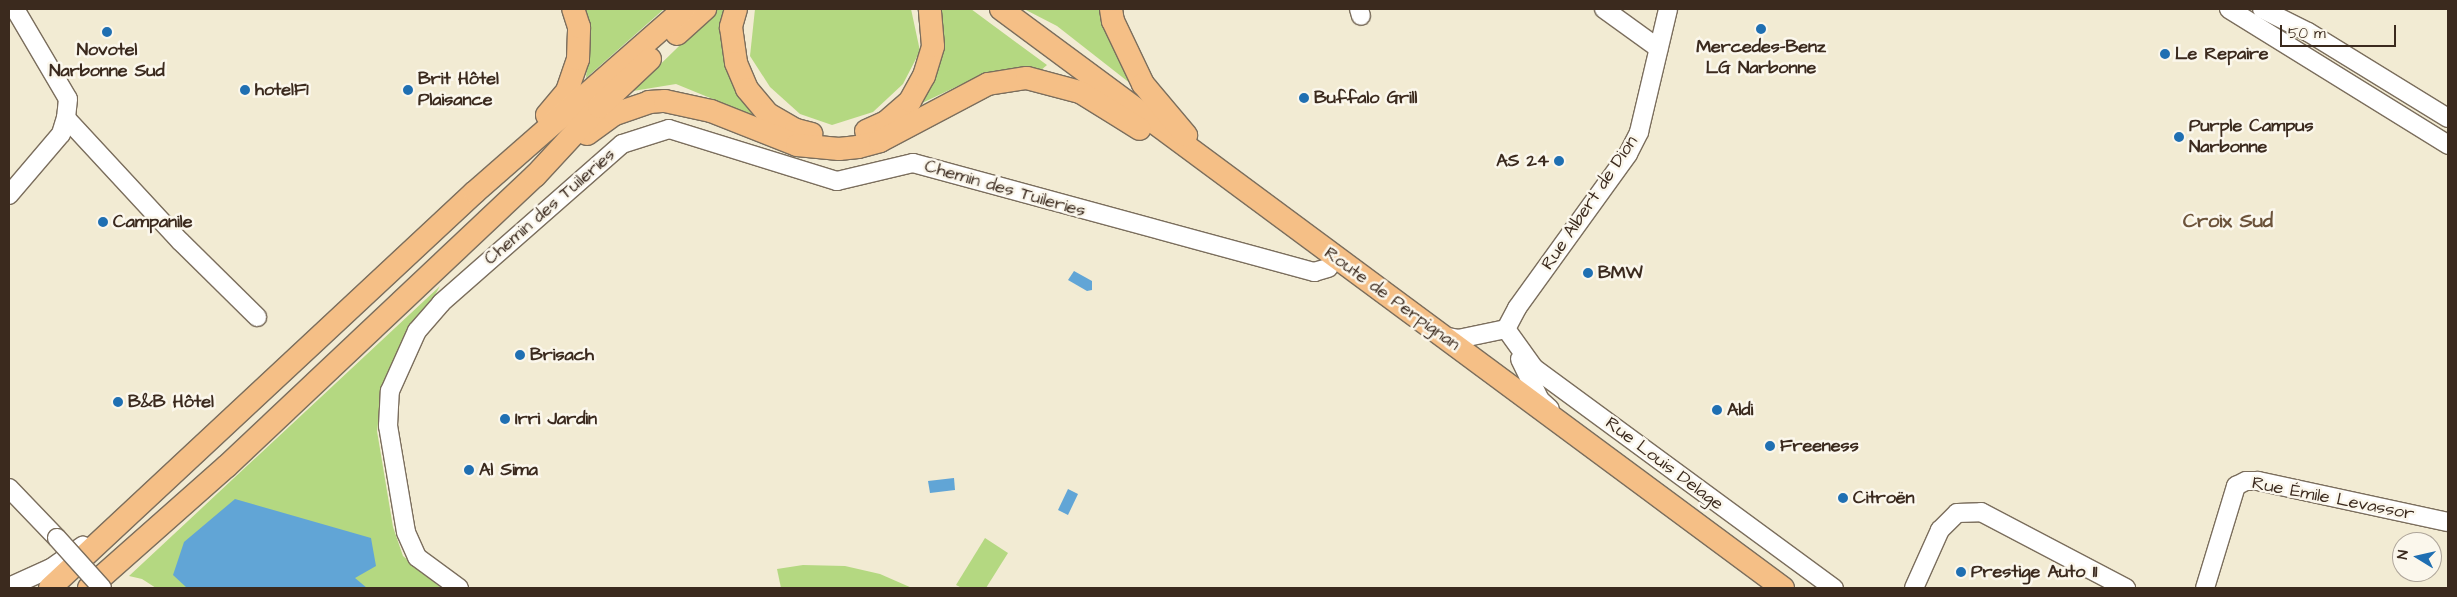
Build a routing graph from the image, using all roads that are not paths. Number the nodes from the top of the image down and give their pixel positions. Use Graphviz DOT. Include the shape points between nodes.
graph roads {
  1 [pos="15,9"];
  2 [pos="573,9"];
  3 [pos="684,9"];
  4 [pos="705,9"];
  5 [pos="736,9"];
  6 [pos="930,9"];
  7 [pos="985,9"];
  8 [pos="1001,9"];
  9 [pos="1111,9"];
  10 [pos="1604,9"];
  11 [pos="1668,9"];
  12 [pos="2229,9"];
  13 [pos="2262,9"];
  14 [pos="1658,48"];
  15 [pos="66,118"];
  16 [pos="2448,118"];
  17 [pos="1152,136"];
  18 [pos="2448,145"];
  19 [pos="535,176"];
  20 [pos="475,192"];
  21 [pos="9,195"];
  22 [pos="1287,222"];
  23 [pos="1328,268"];
  24 [pos="257,317"];
  25 [pos="1506,329"];
  26 [pos="1443,336"];
  27 [pos="1572,430"];
  28 [pos="9,488"];
  29 [pos="9,500"];
  30 [pos="123,519"];
  31 [pos="2448,522"];
  32 [pos="53,541"];
  33 [pos="1928,556"];
  34 [pos="112,568"];
  35 [pos="9,586"];
  36 [pos="50,588"];
  37 [pos="89,588"];
  38 [pos="95,588"];
  39 [pos="102,588"];
  40 [pos="459,588"];
  41 [pos="1763,588"];
  42 [pos="1783,588"];
  43 [pos="1834,588"];
  44 [pos="1914,588"];
  45 [pos="1927,588"];
  46 [pos="2126,588"];
  47 [pos="2205,588"];
  1 -- 15 [label="street" via="68,99"];
  2 -- 20 [label="main road" via="579,27 578,59 567,91"];
  3 -- 20 [label="main road"];
  4 -- 19 [label="main road" via="599,107"];
  5 -- 6 [label="main road" via="731,27 736,63 747,89 768,114 796,130 828,137 860,133 886,122 910,101 924,76 932,46"];
  7 -- 17 [label="main road, Route de Perpignan"];
  8 -- 22 [label="main road, Route de Perpignan"];
  9 -- 22 [label="main road" via="1113,21 1143,84 1181,130"];
  10 -- 14 [label="street"];
  11 -- 14 [label="street, Rue Albert de Dion"];
  12 -- 18 [label="street"];
  13 -- 16 [label="street" via="2308,32"];
  14 -- 25 [label="street, Rue Albert de Dion" via="1639,132 1628,154 1517,308"];
  15 -- 21 [label="street" via="61,134"];
  15 -- 24 [label="street" via="181,242"];
  17 -- 19 [label="main road" via="1080,92 1027,78 988,84 880,140 839,150 797,144 691,105 649,102 615,114 593,128"];
  17 -- 23 [label="main road, Route de Perpignan"];
  19 -- 34 [label="main road" via="227,466"];
  20 -- 30 [label="main road"];
  22 -- 26 [label="main road, Route de Perpignan"];
  23 -- 40 [label="street, Chemin des Tuileries" via="1314,272 913,163 836,181 669,129 622,144 441,303 417,331 390,392 388,426 406,532 417,557"];
  23 -- 41 [label="main road, Route de Perpignan"];
  25 -- 26 [label="street" via="1458,339"];
  25 -- 27 [label="street" via="1540,400"];
  25 -- 43 [label="street, Rue Louis Delage" via="1534,368"];
  26 -- 27 [label="main road, Route de Perpignan"];
  27 -- 42 [label="main road, Route de Perpignan"];
  28 -- 32 [label="street"];
  29 -- 32 [label="street"];
  30 -- 35 [label="street" via="51,568"];
  30 -- 36 [label="main road"];
  31 -- 47 [label="street, Rue Émile Levassor" via="2246,481 2236,486"];
  32 -- 37 [label="street"];
  32 -- 39 [label="street, bridge"];
  33 -- 44 [label="street"];
  33 -- 45 [label="street"];
  33 -- 46 [label="street" via="1940,530 1957,513 1981,512"];
  34 -- 37 [label="main road"];
  34 -- 38 [label="street"];
}
